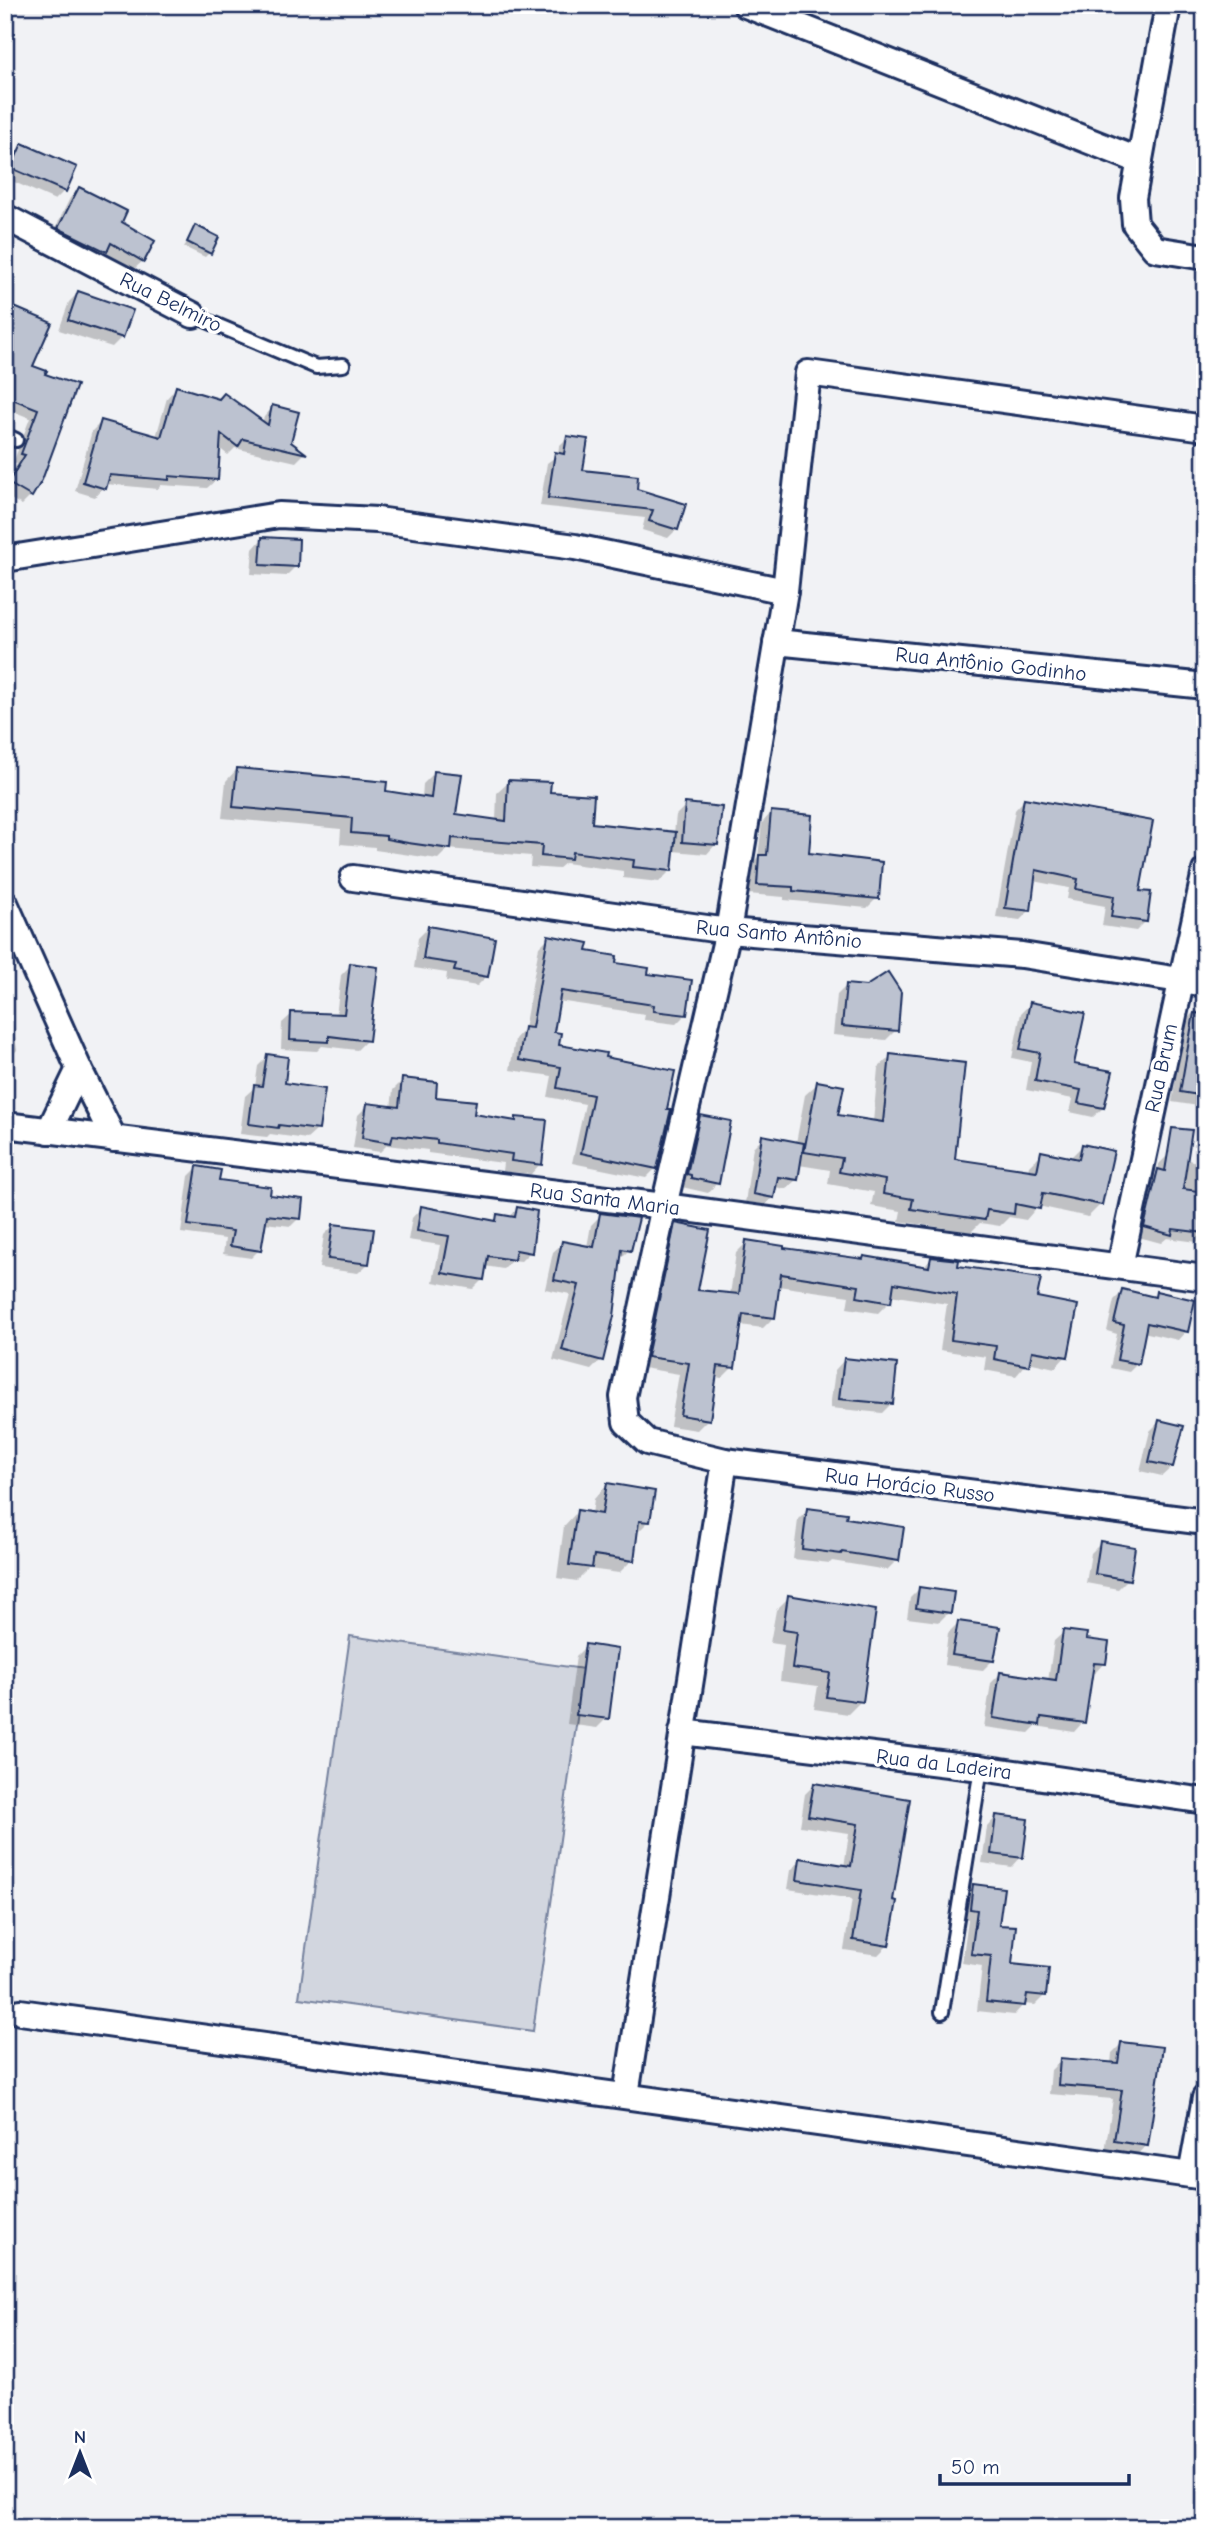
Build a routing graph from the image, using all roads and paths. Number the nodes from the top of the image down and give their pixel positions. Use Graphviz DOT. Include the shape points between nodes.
graph roads {
  1 [pos="746,5"];
  2 [pos="1168,5"];
  3 [pos="1140,161"];
  4 [pos="5,217"];
  5 [pos="1205,257"];
  6 [pos="193,315"];
  7 [pos="343,365"];
  8 [pos="1205,428"];
  9 [pos="5,559"];
  10 [pos="785,591"];
  11 [pos="776,642"];
  12 [pos="1205,686"];
  13 [pos="1205,871"];
  14 [pos="354,878"];
  15 [pos="6,908"];
  16 [pos="728,931"];
  17 [pos="1180,980"];
  18 [pos="1205,984"];
  19 [pos="79,1069"];
  20 [pos="5,1125"];
  21 [pos="48,1131"];
  22 [pos="114,1139"];
  23 [pos="664,1206"];
  24 [pos="1120,1266"];
  25 [pos="1205,1278"];
  26 [pos="725,1461"];
  27 [pos="1205,1522"];
  28 [pos="682,1732"];
  29 [pos="981,1768"];
  30 [pos="1205,1801"];
  31 [pos="20,2012"];
  32 [pos="942,2012"];
  33 [pos="626,2095"];
  34 [pos="1205,2098"];
  35 [pos="1198,2176"];
  1 -- 3 [label="street"];
  2 -- 3 [label="street"];
  3 -- 5 [label="street" via="1133,198 1135,224 1155,248"];
  4 -- 6 [label="street, Rua Belmiro"];
  6 -- 7 [label="lane, Rua Belmiro" via="316,367"];
  8 -- 10 [label="street" via="808,373"];
  9 -- 10 [label="street" via="279,515 377,520 575,547"];
  10 -- 11 [label="street"];
  11 -- 12 [label="street, Rua Antônio Godinho"];
  11 -- 16 [label="street"];
  13 -- 17 [label="street, Rua Brum"];
  14 -- 16 [label="street, Rua Santo Antônio"];
  15 -- 19 [label="street"];
  16 -- 17 [label="street, Rua Santo Antônio" via="1022,955"];
  16 -- 23 [label="street"];
  17 -- 18 [label="street, Rua Santo Antônio"];
  17 -- 24 [label="street, Rua Brum"];
  19 -- 21 [label="street"];
  19 -- 22 [label="street"];
  20 -- 21 [label="street, Rua Santa Maria"];
  21 -- 22 [label="street, Rua Santa Maria"];
  22 -- 23 [label="street, Rua Santa Maria"];
  23 -- 24 [label="street, Rua Santa Maria"];
  23 -- 26 [label="street, Rua Horácio Russo" via="623,1397 626,1422 647,1442"];
  24 -- 25 [label="street, Rua Santa Maria"];
  26 -- 27 [label="street, Rua Horácio Russo"];
  26 -- 28 [label="street"];
  28 -- 29 [label="street, Rua da Ladeira"];
  28 -- 33 [label="street"];
  29 -- 30 [label="street, Rua da Ladeira"];
  29 -- 32 [label="lane"];
  31 -- 33 [label="street"];
  33 -- 35 [label="street"];
  34 -- 35 [label="street"];
}
